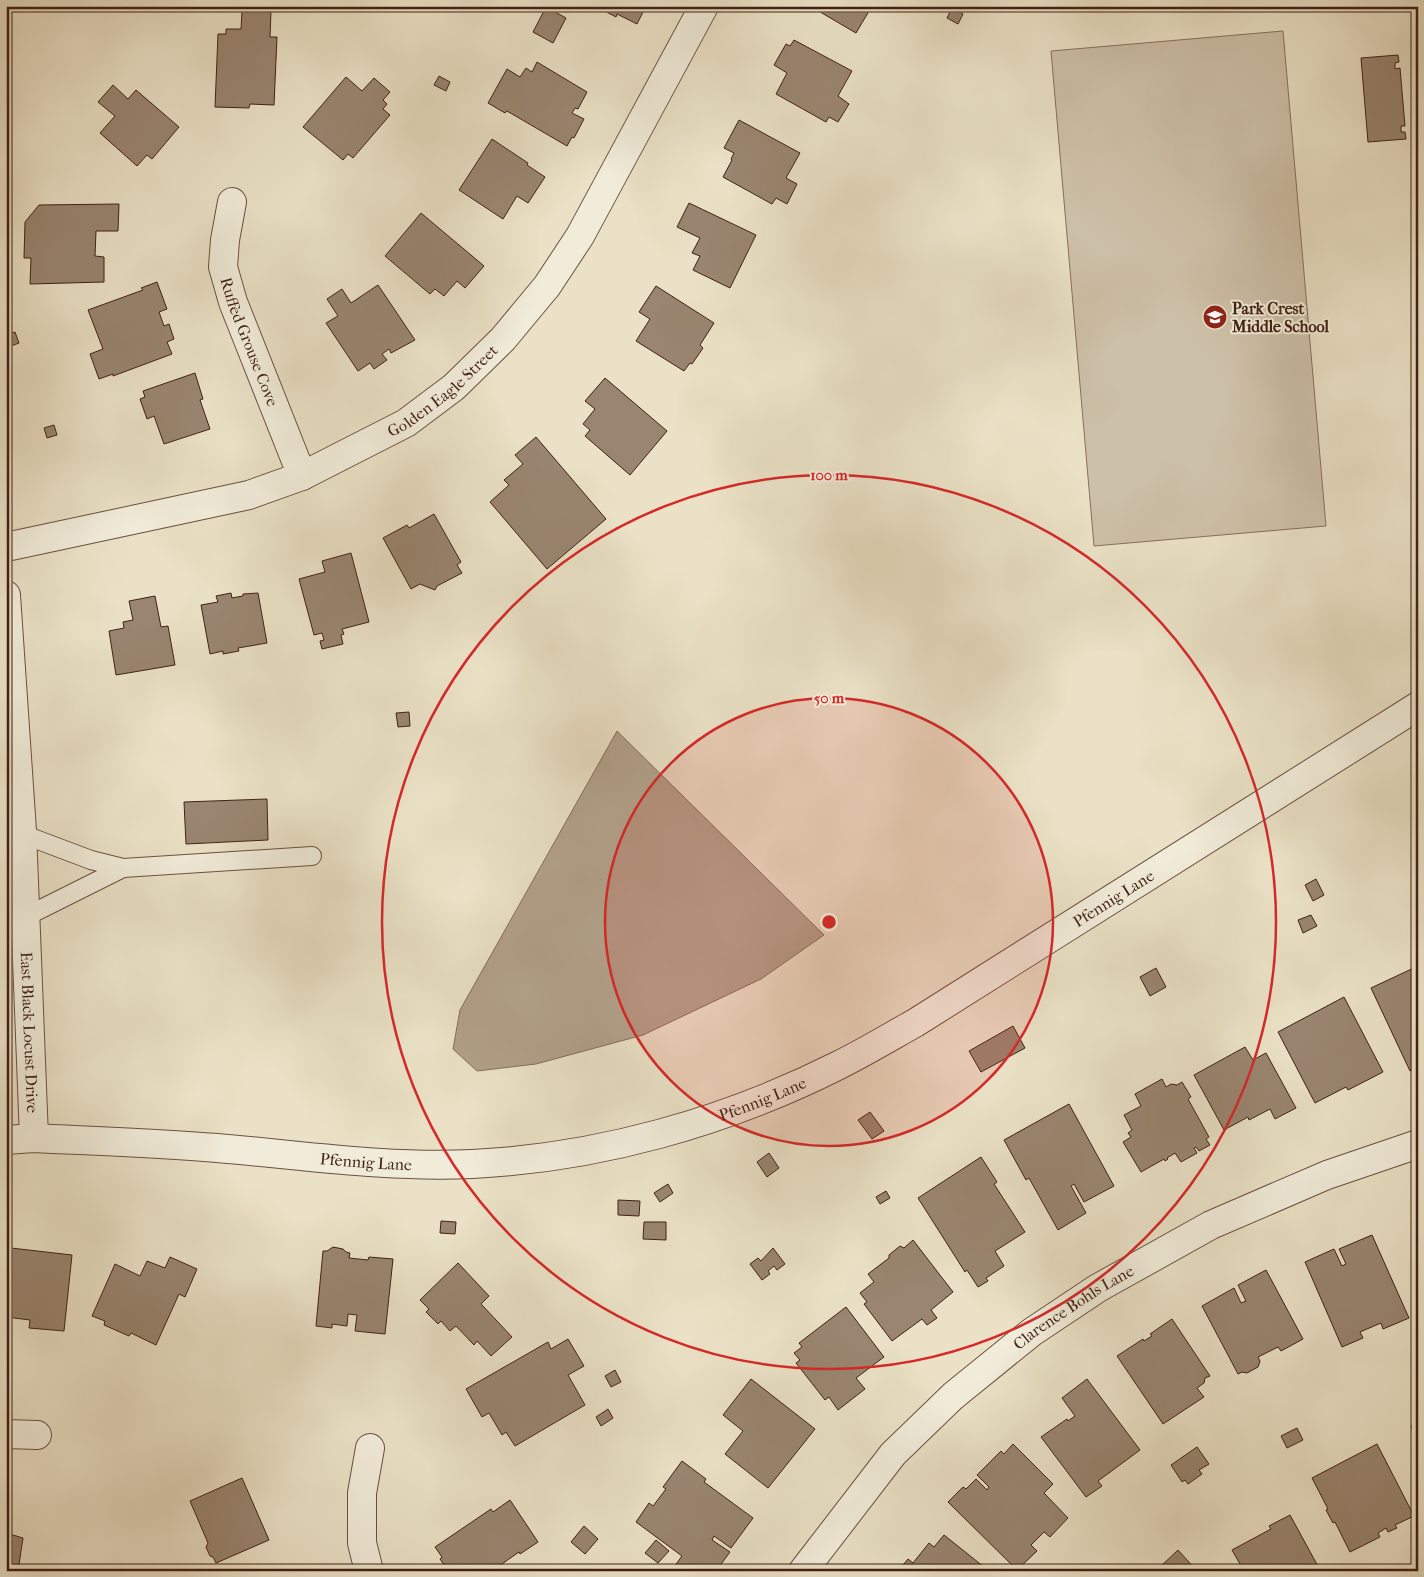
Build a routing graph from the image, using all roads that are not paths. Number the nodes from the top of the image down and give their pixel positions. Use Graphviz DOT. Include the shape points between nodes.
graph roads {
  1 [pos="704,6"];
  2 [pos="232,202"];
  3 [pos="302,476"];
  4 [pos="6,547"];
  5 [pos="6,595"];
  6 [pos="1418,706"];
  7 [pos="22,834"];
  8 [pos="312,856"];
  9 [pos="123,868"];
  10 [pos="25,917"];
  11 [pos="34,1138"];
  12 [pos="6,1140"];
  13 [pos="1418,1144"];
  14 [pos="6,1434"];
  15 [pos="36,1434"];
  16 [pos="370,1448"];
  17 [pos="369,1571"];
  18 [pos="803,1571"];
  1 -- 3 [label="street, Golden Eagle Street" via="580,236 547,286 503,339 454,387 406,423"];
  2 -- 3 [label="street, Ruffed Grouse Cove" via="223,267 233,302"];
  3 -- 4 [label="street, Golden Eagle Street" via="249,495"];
  5 -- 7 [label="street, East Black Locust Drive"];
  6 -- 11 [label="street, Pfennig Lane" via="915,1023 838,1065 785,1089 673,1131 538,1158 472,1164 392,1164 215,1148"];
  7 -- 9 [label="lane" via="91,860"];
  7 -- 10 [label="street, East Black Locust Drive"];
  8 -- 9 [label="lane"];
  9 -- 10 [label="lane"];
  10 -- 11 [label="street, East Black Locust Drive"];
  11 -- 12 [label="street, Pfennig Lane"];
  13 -- 18 [label="street, Clarence Bohls Lane" via="1327,1175 1211,1225 1098,1288 1032,1332 953,1396 893,1454"];
  14 -- 15 [label="street"];
  16 -- 17 [label="street" via="362,1494 362,1543"];
}
